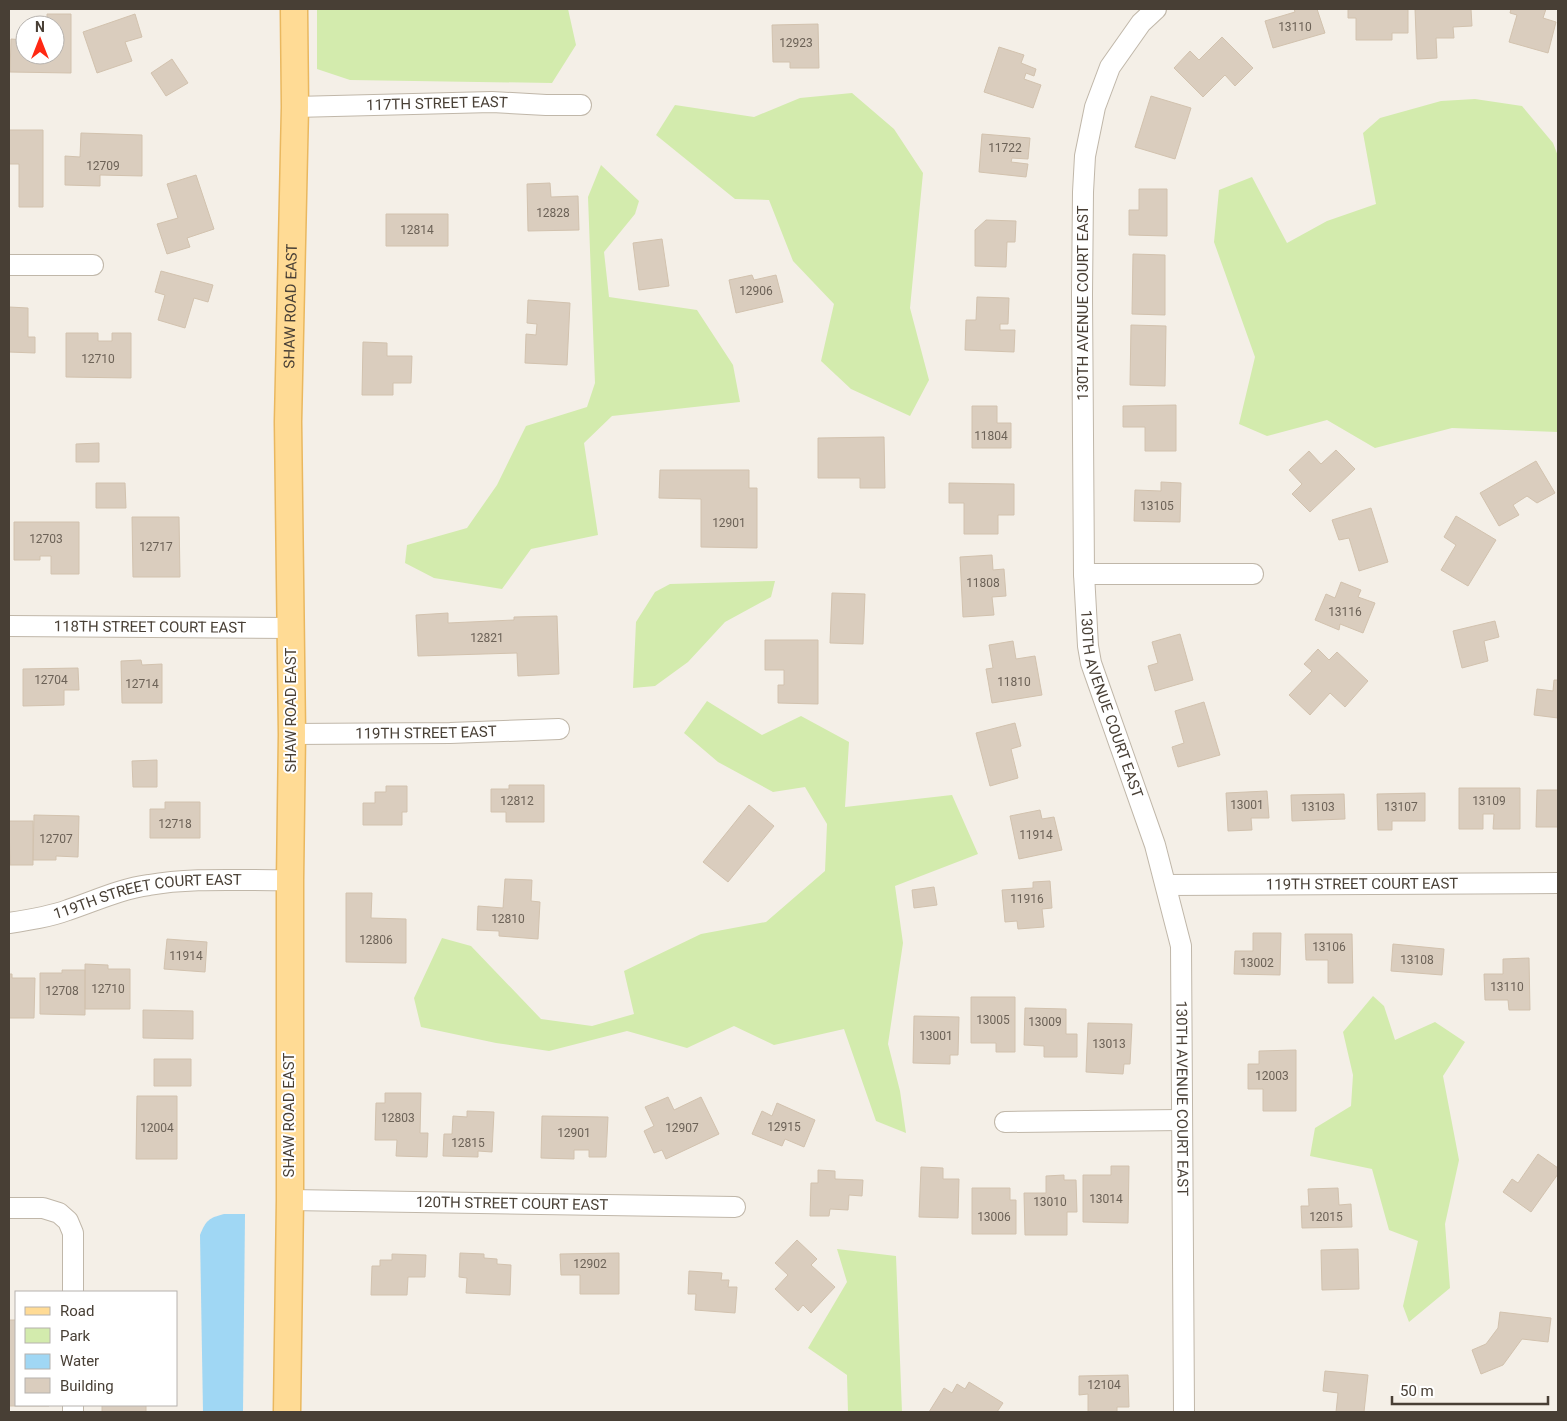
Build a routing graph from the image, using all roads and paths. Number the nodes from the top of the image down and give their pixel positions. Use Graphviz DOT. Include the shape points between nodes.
graph roads {
  1 [pos="294,9"];
  2 [pos="1156,9"];
  3 [pos="580,105"];
  4 [pos="295,107"];
  5 [pos="9,265"];
  6 [pos="93,266"];
  7 [pos="1084,574"];
  8 [pos="1253,574"];
  9 [pos="9,626"];
  10 [pos="291,628"];
  11 [pos="559,729"];
  12 [pos="292,734"];
  13 [pos="290,880"];
  14 [pos="1558,883"];
  15 [pos="1167,885"];
  16 [pos="9,923"];
  17 [pos="1181,1120"];
  18 [pos="1005,1122"];
  19 [pos="290,1200"];
  20 [pos="735,1207"];
  21 [pos="9,1208"];
  22 [pos="73,1291"];
  23 [pos="288,1412"];
  24 [pos="1184,1412"];
  1 -- 4 [label="main road, SHAW ROAD EAST"];
  2 -- 7 [label="street, 130TH AVENUE COURT EAST" via="1140,23 1110,67 1095,107 1085,156 1082,192"];
  3 -- 4 [label="street, 117TH STREET EAST" via="492,102"];
  4 -- 10 [label="main road, SHAW ROAD EAST" via="288,422"];
  5 -- 6 [label="street"];
  7 -- 8 [label="street"];
  7 -- 15 [label="street, 130TH AVENUE COURT EAST" via="1091,663"];
  9 -- 10 [label="street, 118TH STREET COURT EAST"];
  10 -- 12 [label="main road, SHAW ROAD EAST"];
  11 -- 12 [label="street, 119TH STREET EAST"];
  12 -- 13 [label="main road, SHAW ROAD EAST"];
  13 -- 16 [label="street, 119TH STREET COURT EAST" via="149,884 115,892 58,913"];
  13 -- 19 [label="main road, SHAW ROAD EAST"];
  14 -- 15 [label="street, 119TH STREET COURT EAST"];
  15 -- 17 [label="street, 130TH AVENUE COURT EAST" via="1181,946"];
  17 -- 18 [label="street"];
  17 -- 24 [label="street, 130TH AVENUE COURT EAST"];
  19 -- 20 [label="street, 120TH STREET COURT EAST"];
  19 -- 23 [label="main road, SHAW ROAD EAST"];
  21 -- 22 [label="street" via="43,1208 59,1213 68,1221 73,1233"];
}
